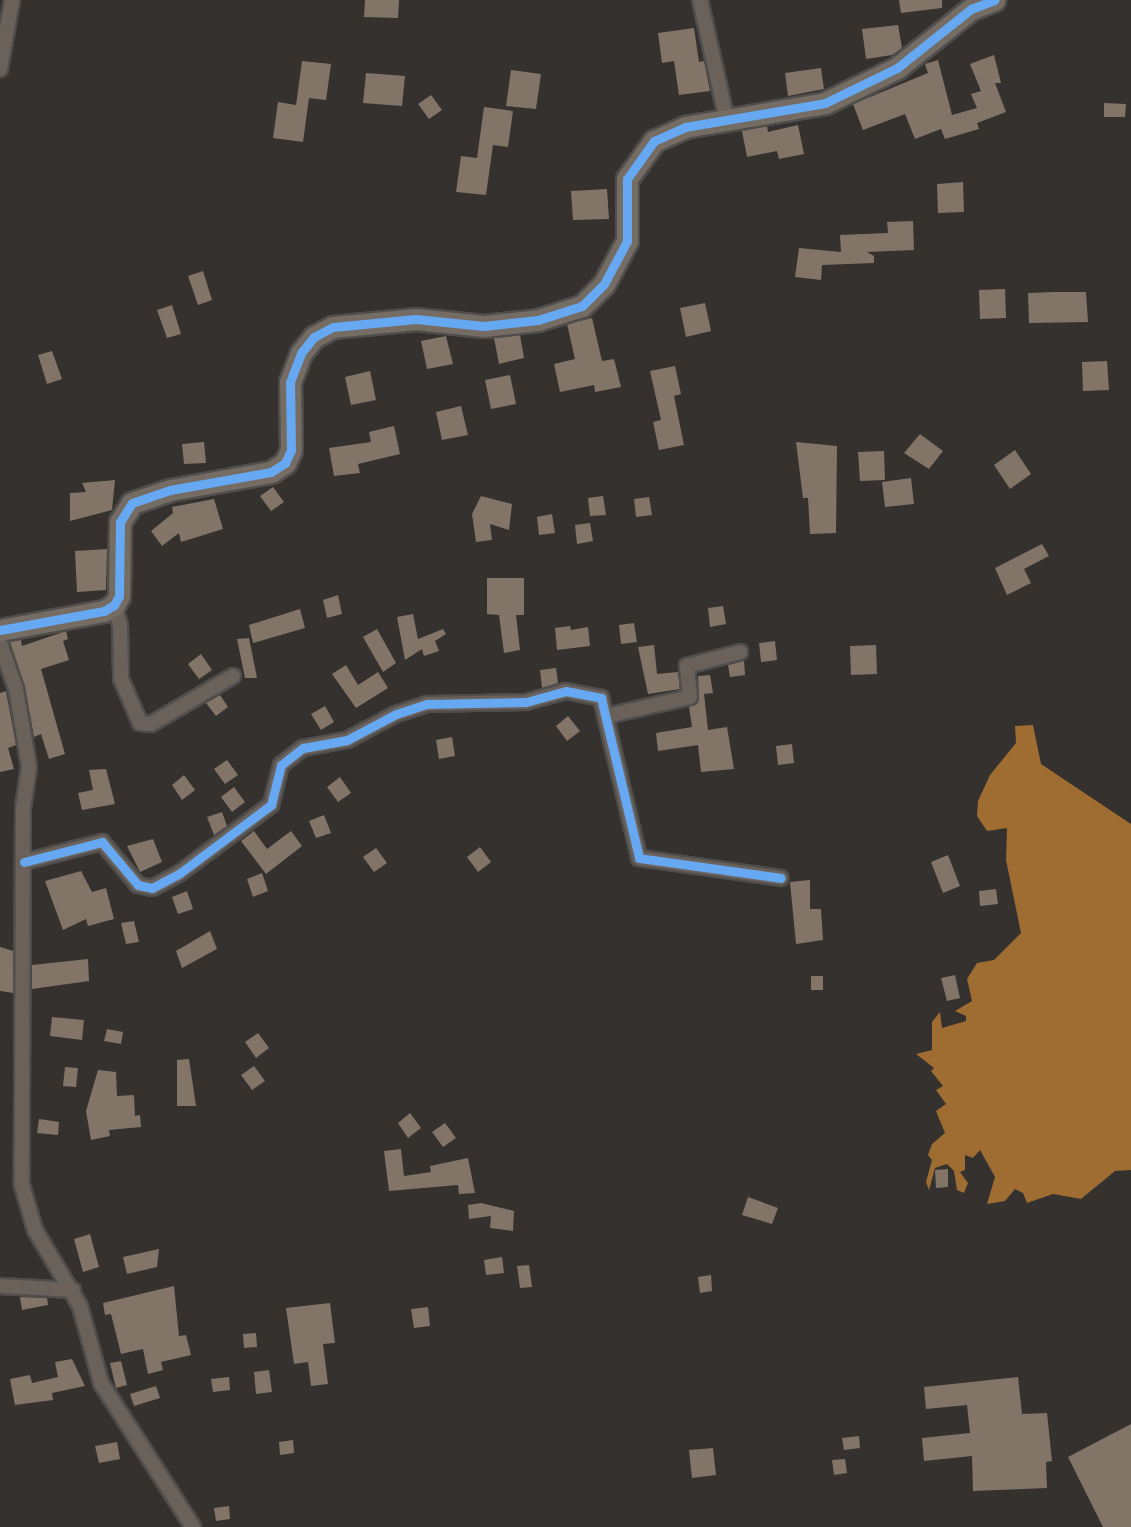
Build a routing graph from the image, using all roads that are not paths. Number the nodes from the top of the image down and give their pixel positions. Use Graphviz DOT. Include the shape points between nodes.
graph roads {
  1 [pos="12,0"];
  2 [pos="700,0"];
  3 [pos="994,0"];
  4 [pos="0,69"];
  5 [pos="727,121"];
  6 [pos="114,605"];
  7 [pos="0,630"];
  8 [pos="0,643"];
  9 [pos="740,652"];
  10 [pos="233,676"];
  11 [pos="606,716"];
  12 [pos="24,862"];
  13 [pos="781,878"];
  14 [pos="0,1286"];
  15 [pos="73,1290"];
  16 [pos="193,1527"];
  1 -- 4 [label="street"];
  2 -- 5 [label="street"];
  3 -- 5 [label="street" via="971,9 897,68 825,103"];
  5 -- 6 [label="street" via="685,127 654,141 638,160 627,179 627,241 604,284 583,306 538,320 484,326 415,319 332,327 314,337 290,382 291,450 285,463 271,472 170,490 132,503 120,522 119,596"];
  6 -- 7 [label="street" via="104,611"];
  6 -- 10 [label="street" via="120,625 121,679 140,723 151,724"];
  8 -- 12 [label="street" via="16,689 29,767 23,808"];
  9 -- 11 [label="street" via="687,666 690,696"];
  11 -- 12 [label="street" via="601,698 588,692 566,691 526,702 427,704 347,740 303,748 281,765 271,805 180,873 152,888 138,885 102,842"];
  11 -- 13 [label="street" via="639,858"];
  12 -- 15 [label="street" via="22,1185 35,1230"];
  14 -- 15 [label="street"];
  15 -- 16 [label="street" via="101,1383"];
}
